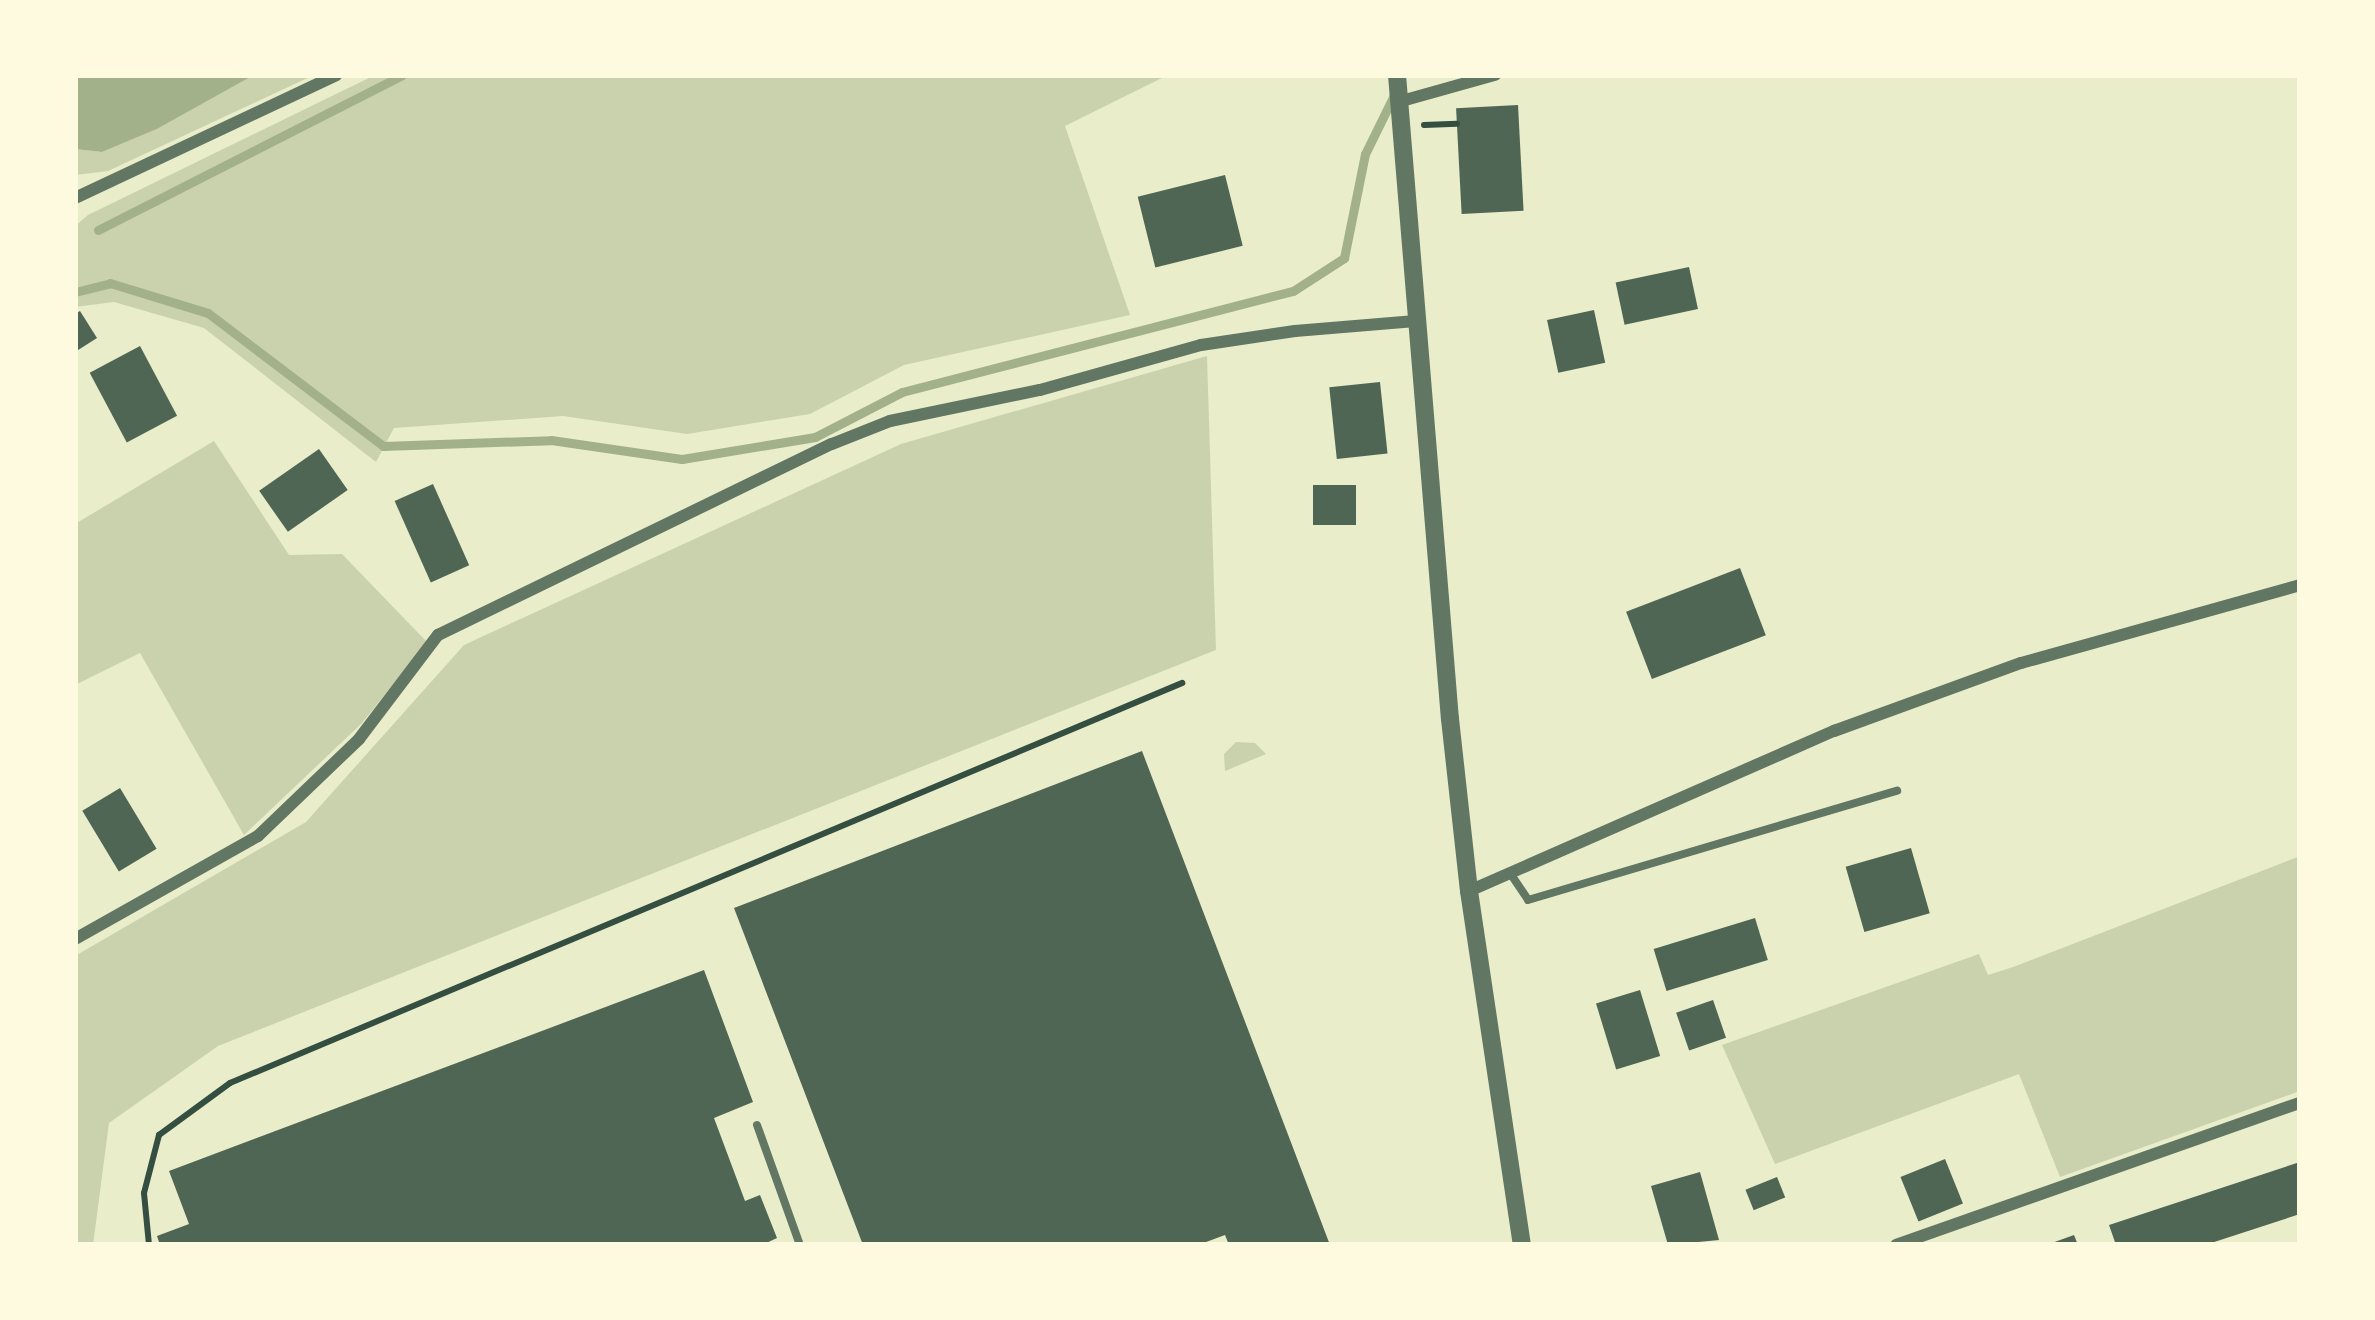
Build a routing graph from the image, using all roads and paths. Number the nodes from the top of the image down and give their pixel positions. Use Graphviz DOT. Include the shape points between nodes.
graph roads {
  1 [pos="336,75"];
  2 [pos="1397,75"];
  3 [pos="1495,75"];
  4 [pos="1398,102"];
  5 [pos="1457,124"];
  6 [pos="1424,125"];
  7 [pos="75,198"];
  8 [pos="1416,321"];
  9 [pos="2300,585"];
  10 [pos="1182,683"];
  11 [pos="1897,791"];
  12 [pos="1510,873"];
  13 [pos="1469,891"];
  14 [pos="75,939"];
  15 [pos="2300,1103"];
  16 [pos="757,1125"];
  17 [pos="149,1245"];
  18 [pos="800,1245"];
  19 [pos="1522,1245"];
  20 [pos="1896,1245"];
  1 -- 7 [label="street"];
  2 -- 4 [label="street"];
  3 -- 4 [label="street"];
  4 -- 8 [label="street"];
  5 -- 6 [label="path"];
  8 -- 13 [label="street"];
  8 -- 14 [label="street" via="1201,345 890,421 832,444 438,635 359,739 258,836"];
  9 -- 12 [label="street" via="2021,663 1834,731"];
  10 -- 17 [label="path" via="230,1083 159,1136 144,1193"];
  11 -- 12 [label="lane" via="1528,900"];
  12 -- 13 [label="street"];
  13 -- 19 [label="street"];
  15 -- 20 [label="street"];
  16 -- 18 [label="lane"];
}
